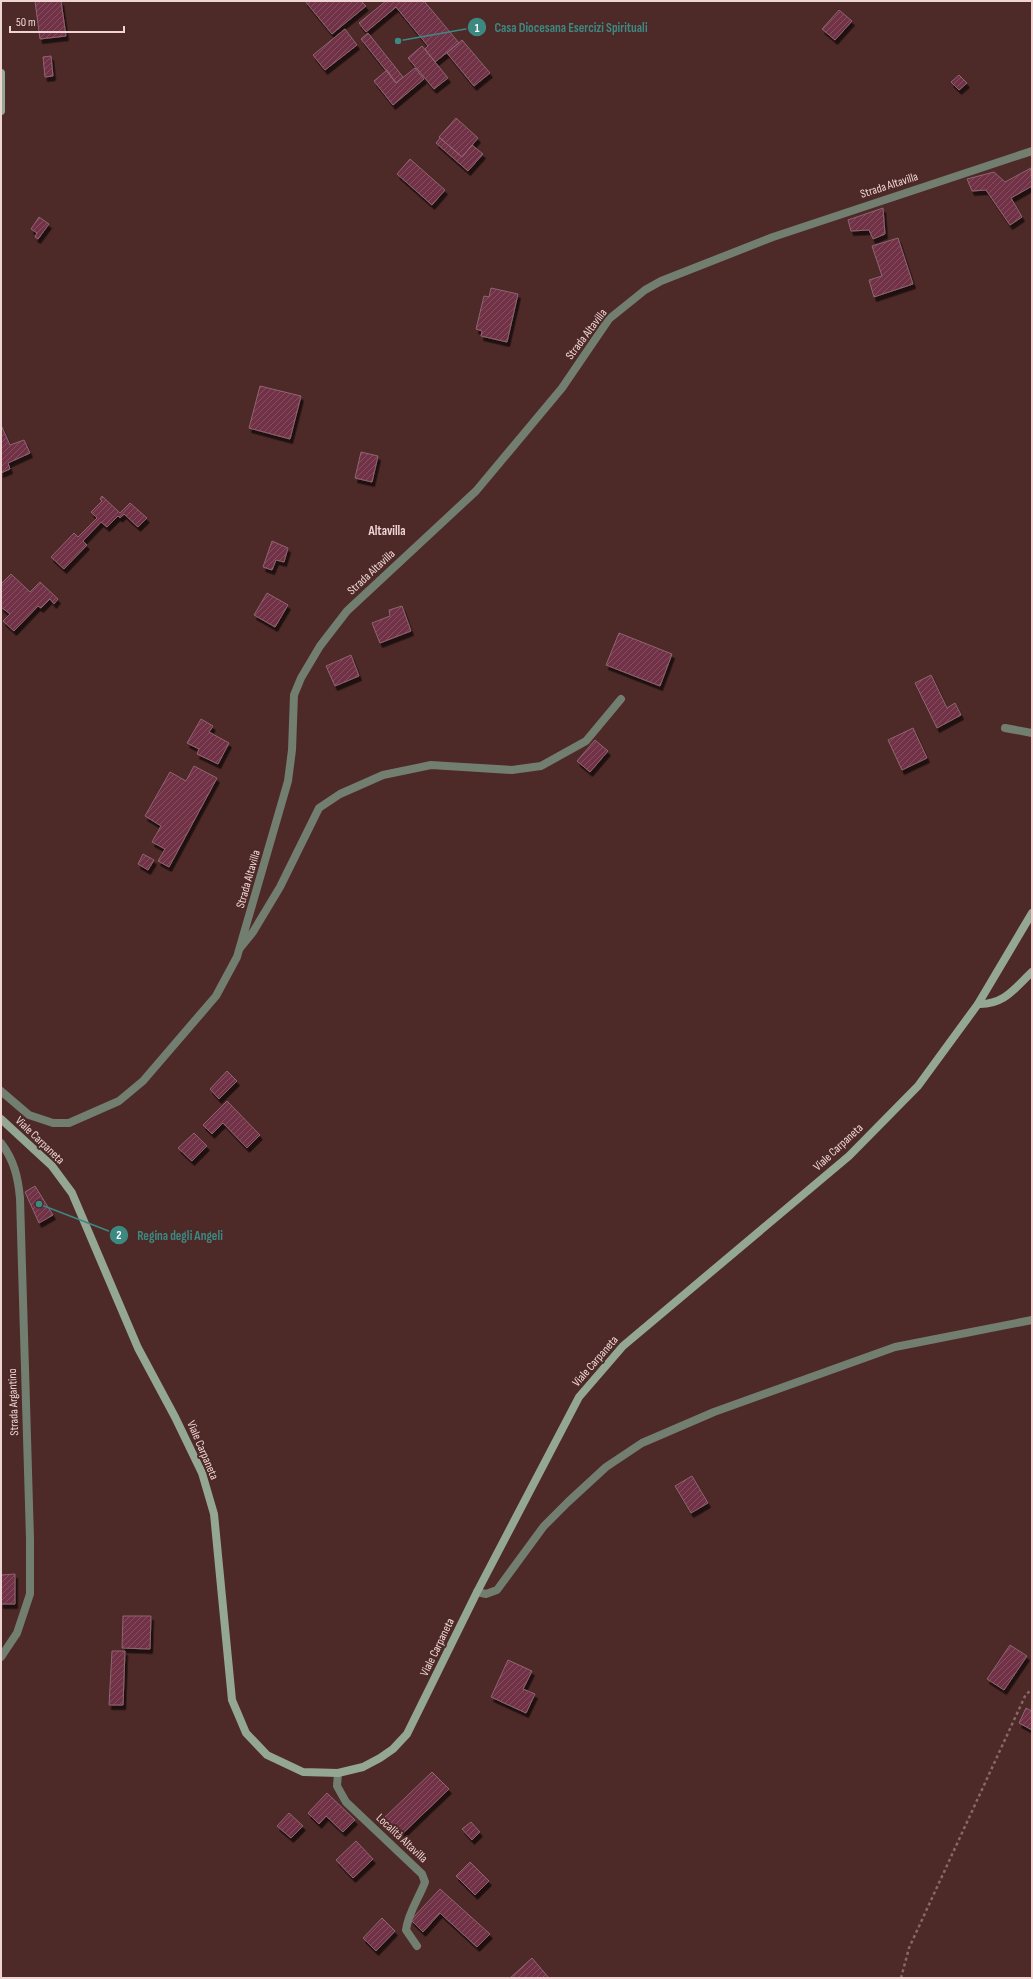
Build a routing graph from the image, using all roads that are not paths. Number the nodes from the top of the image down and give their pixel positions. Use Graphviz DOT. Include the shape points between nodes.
graph roads {
  1 [pos="1,73"];
  2 [pos="1,111"];
  3 [pos="1032,151"];
  4 [pos="621,699"];
  5 [pos="1005,728"];
  6 [pos="1032,733"];
  7 [pos="1032,913"];
  8 [pos="240,948"];
  9 [pos="1032,972"];
  10 [pos="978,1004"];
  11 [pos="1,1091"];
  12 [pos="1,1119"];
  13 [pos="1,1143"];
  14 [pos="1032,1320"];
  15 [pos="477,1592"];
  16 [pos="1,1657"];
  17 [pos="338,1773"];
  18 [pos="417,1946"];
  1 -- 2 [label="main road"];
  3 -- 8 [label="street, Strada Altavilla" via="774,237 661,281 645,290 609,319 562,388 476,491 347,611 320,646 301,678 294,695 288,781"];
  4 -- 8 [label="street" via="586,741 541,766 512,770 431,765 383,775 340,794 319,808 280,887 253,932"];
  5 -- 6 [label="street"];
  7 -- 10 [label="main road, Viale Carpaneta"];
  8 -- 11 [label="street, Strada Altavilla" via="216,996 153,1070 119,1101 69,1123 53,1123 29,1115"];
  9 -- 10 [label="main road" via="994,1004"];
  10 -- 15 [label="main road, Viale Carpaneta" via="918,1086 849,1156 623,1346 579,1397"];
  12 -- 17 [label="main road, Viale Carpaneta" via="52,1166 72,1193 138,1348 202,1473 214,1514 232,1700 246,1733 267,1754 304,1772"];
  13 -- 16 [label="street, Strada Argantino" via="11,1156 18,1179 20,1198 30,1539 30,1594 17,1633"];
  14 -- 15 [label="street" via="895,1347 714,1412 642,1443 606,1467 544,1526 497,1590 486,1594"];
  15 -- 17 [label="main road, Viale Carpaneta" via="407,1734 380,1758 363,1767"];
  17 -- 18 [label="street, Località Altavilla" via="337,1786 346,1802 422,1874 425,1882 417,1903 408,1916 406,1930"];
}
